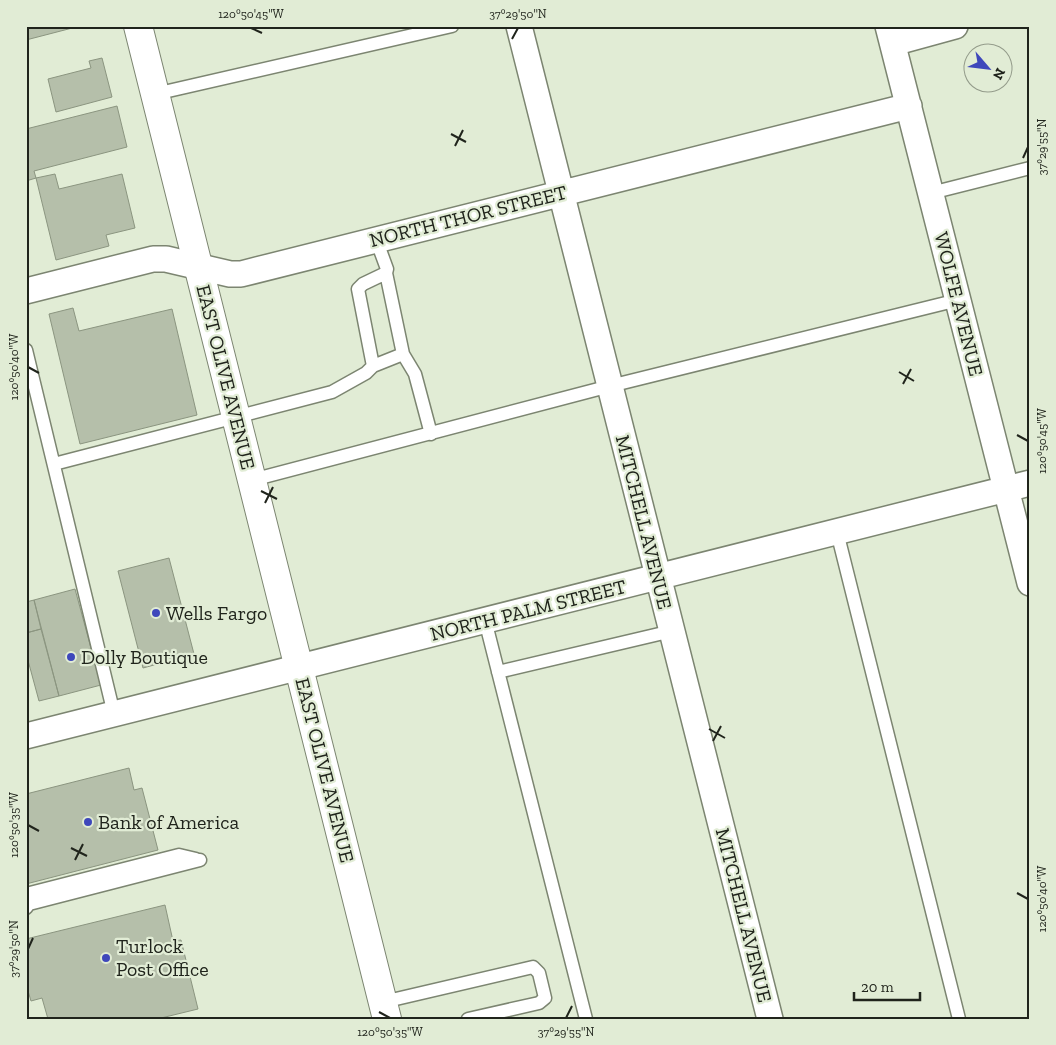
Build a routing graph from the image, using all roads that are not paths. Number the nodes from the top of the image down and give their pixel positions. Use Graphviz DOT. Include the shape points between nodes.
graph roads {
  1 [pos="138,26"];
  2 [pos="452,26"];
  3 [pos="519,26"];
  4 [pos="955,26"];
  5 [pos="891,34"];
  6 [pos="155,94"];
  7 [pos="909,106"];
  8 [pos="1030,168"];
  9 [pos="931,192"];
  10 [pos="561,193"];
  11 [pos="376,239"];
  12 [pos="198,267"];
  13 [pos="386,273"];
  14 [pos="26,291"];
  15 [pos="958,300"];
  16 [pos="26,350"];
  17 [pos="403,354"];
  18 [pos="373,366"];
  19 [pos="610,386"];
  20 [pos="236,419"];
  21 [pos="431,434"];
  22 [pos="54,464"];
  23 [pos="252,480"];
  24 [pos="1030,483"];
  25 [pos="1006,489"];
  26 [pos="836,532"];
  27 [pos="658,577"];
  28 [pos="1030,583"];
  29 [pos="485,620"];
  30 [pos="672,631"];
  31 [pos="299,668"];
  32 [pos="498,672"];
  33 [pos="114,714"];
  34 [pos="26,736"];
  35 [pos="26,894"];
  36 [pos="26,908"];
  37 [pos="385,1011"];
  38 [pos="468,1019"];
  39 [pos="586,1019"];
  40 [pos="770,1019"];
  41 [pos="959,1019"];
  1 -- 6 [label="street, EAST OLIVE AVENUE"];
  2 -- 6 [label="lane"];
  3 -- 10 [label="street, MITCHELL AVENUE"];
  4 -- 5 [label="street"];
  5 -- 7 [label="street, WOLFE AVENUE"];
  6 -- 12 [label="street, EAST OLIVE AVENUE"];
  7 -- 9 [label="street, WOLFE AVENUE"];
  7 -- 10 [label="street, NORTH THOR STREET"];
  8 -- 9 [label="lane"];
  9 -- 15 [label="street, WOLFE AVENUE"];
  10 -- 11 [label="street, NORTH THOR STREET"];
  10 -- 19 [label="street, MITCHELL AVENUE"];
  11 -- 12 [label="street, NORTH THOR STREET" via="241,274"];
  11 -- 13 [label="lane" via="388,269"];
  12 -- 14 [label="street, NORTH THOR STREET" via="153,259"];
  12 -- 20 [label="street, EAST OLIVE AVENUE"];
  13 -- 17 [label="lane"];
  13 -- 18 [label="lane" via="363,284 358,290"];
  15 -- 19 [label="lane"];
  15 -- 25 [label="street, WOLFE AVENUE"];
  16 -- 22 [label="lane"];
  17 -- 18 [label="lane"];
  17 -- 21 [label="lane" via="415,374"];
  18 -- 20 [label="lane" via="332,392"];
  19 -- 21 [label="lane"];
  19 -- 27 [label="street, MITCHELL AVENUE"];
  20 -- 22 [label="lane"];
  20 -- 23 [label="street, EAST OLIVE AVENUE"];
  21 -- 23 [label="lane"];
  22 -- 33 [label="lane"];
  23 -- 31 [label="street, EAST OLIVE AVENUE"];
  24 -- 25 [label="street, NORTH PALM STREET"];
  25 -- 26 [label="street, NORTH PALM STREET"];
  25 -- 28 [label="street, WOLFE AVENUE"];
  26 -- 27 [label="street, NORTH PALM STREET"];
  26 -- 41 [label="lane"];
  27 -- 29 [label="street, NORTH PALM STREET"];
  27 -- 30 [label="street, MITCHELL AVENUE"];
  29 -- 31 [label="street, NORTH PALM STREET"];
  29 -- 32 [label="lane"];
  30 -- 32 [label="lane"];
  30 -- 40 [label="street, MITCHELL AVENUE"];
  31 -- 33 [label="street, NORTH PALM STREET"];
  31 -- 37 [label="street, EAST OLIVE AVENUE"];
  32 -- 39 [label="lane"];
  33 -- 34 [label="street, NORTH PALM STREET"];
  35 -- 36 [label="lane" via="179,855 200,860 29,904"];
  37 -- 38 [label="lane" via="533,967 539,972 545,998 539,1003"];
}
